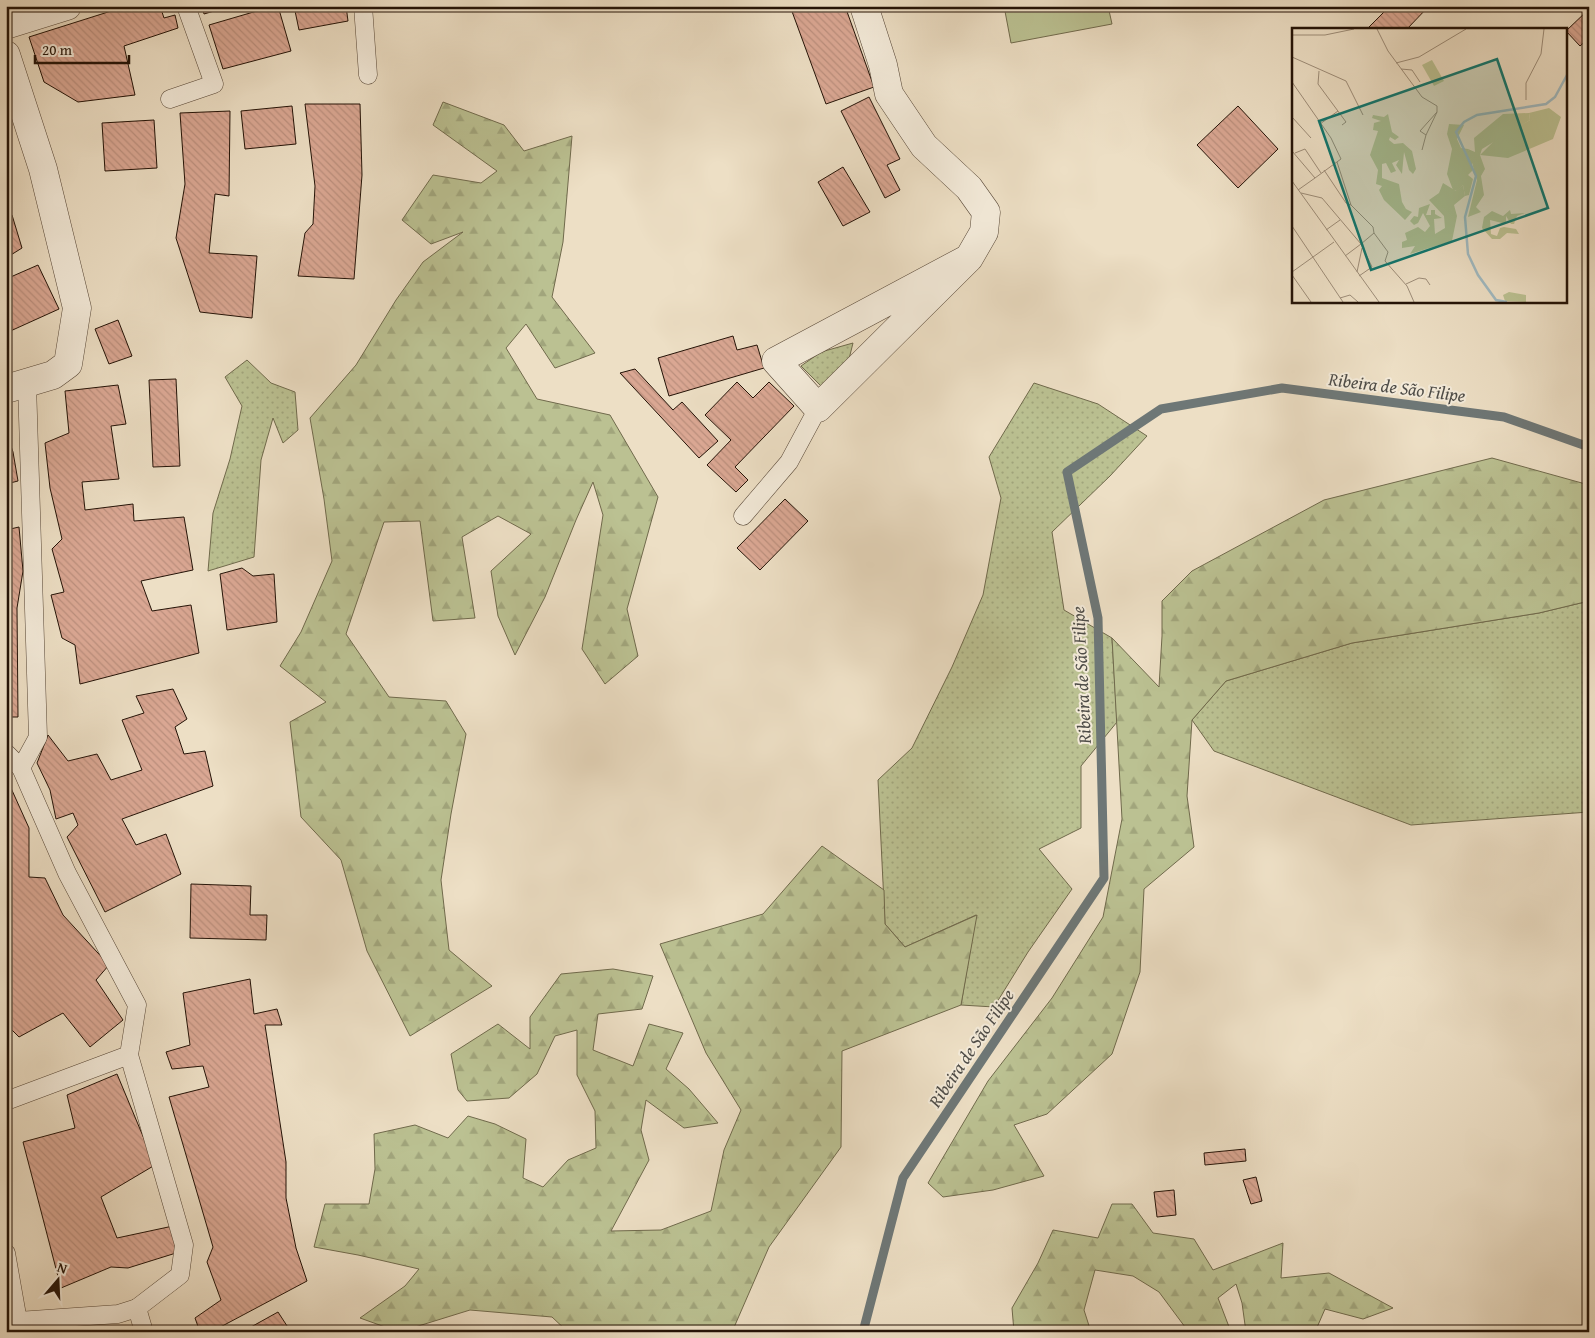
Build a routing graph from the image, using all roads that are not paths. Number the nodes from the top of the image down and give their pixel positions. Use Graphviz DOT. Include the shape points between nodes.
graph roads {
  1 [pos="67,6"];
  2 [pos="186,6"];
  3 [pos="363,6"];
  4 [pos="864,6"];
  5 [pos="6,25"];
  6 [pos="6,55"];
  7 [pos="368,75"];
  8 [pos="170,99"];
  9 [pos="969,258"];
  10 [pos="16,386"];
  11 [pos="818,408"];
  12 [pos="744,516"];
  13 [pos="6,753"];
  14 [pos="21,768"];
  15 [pos="129,1055"];
  16 [pos="6,1101"];
  17 [pos="6,1253"];
  18 [pos="137,1308"];
  19 [pos="12,1323"];
  20 [pos="144,1332"];
  1 -- 5 [label="street"];
  2 -- 8 [label="lane" via="214,84"];
  3 -- 7 [label="lane"];
  4 -- 9 [label="street" via="888,94 924,146 969,188 986,212 984,232"];
  6 -- 10 [label="street" via="43,169 77,308 68,364 53,375"];
  9 -- 11 [label="street"];
  9 -- 11 [label="street" via="776,361"];
  10 -- 14 [label="lane" via="38,737"];
  11 -- 12 [label="lane" via="789,462"];
  13 -- 14 [label="lane"];
  14 -- 15 [label="lane" via="67,873 137,1005"];
  15 -- 16 [label="lane"];
  15 -- 18 [label="lane" via="184,1245 180,1275"];
  17 -- 19 [label="lane"];
  18 -- 19 [label="lane" via="118,1314"];
  18 -- 20 [label="lane"];
}
